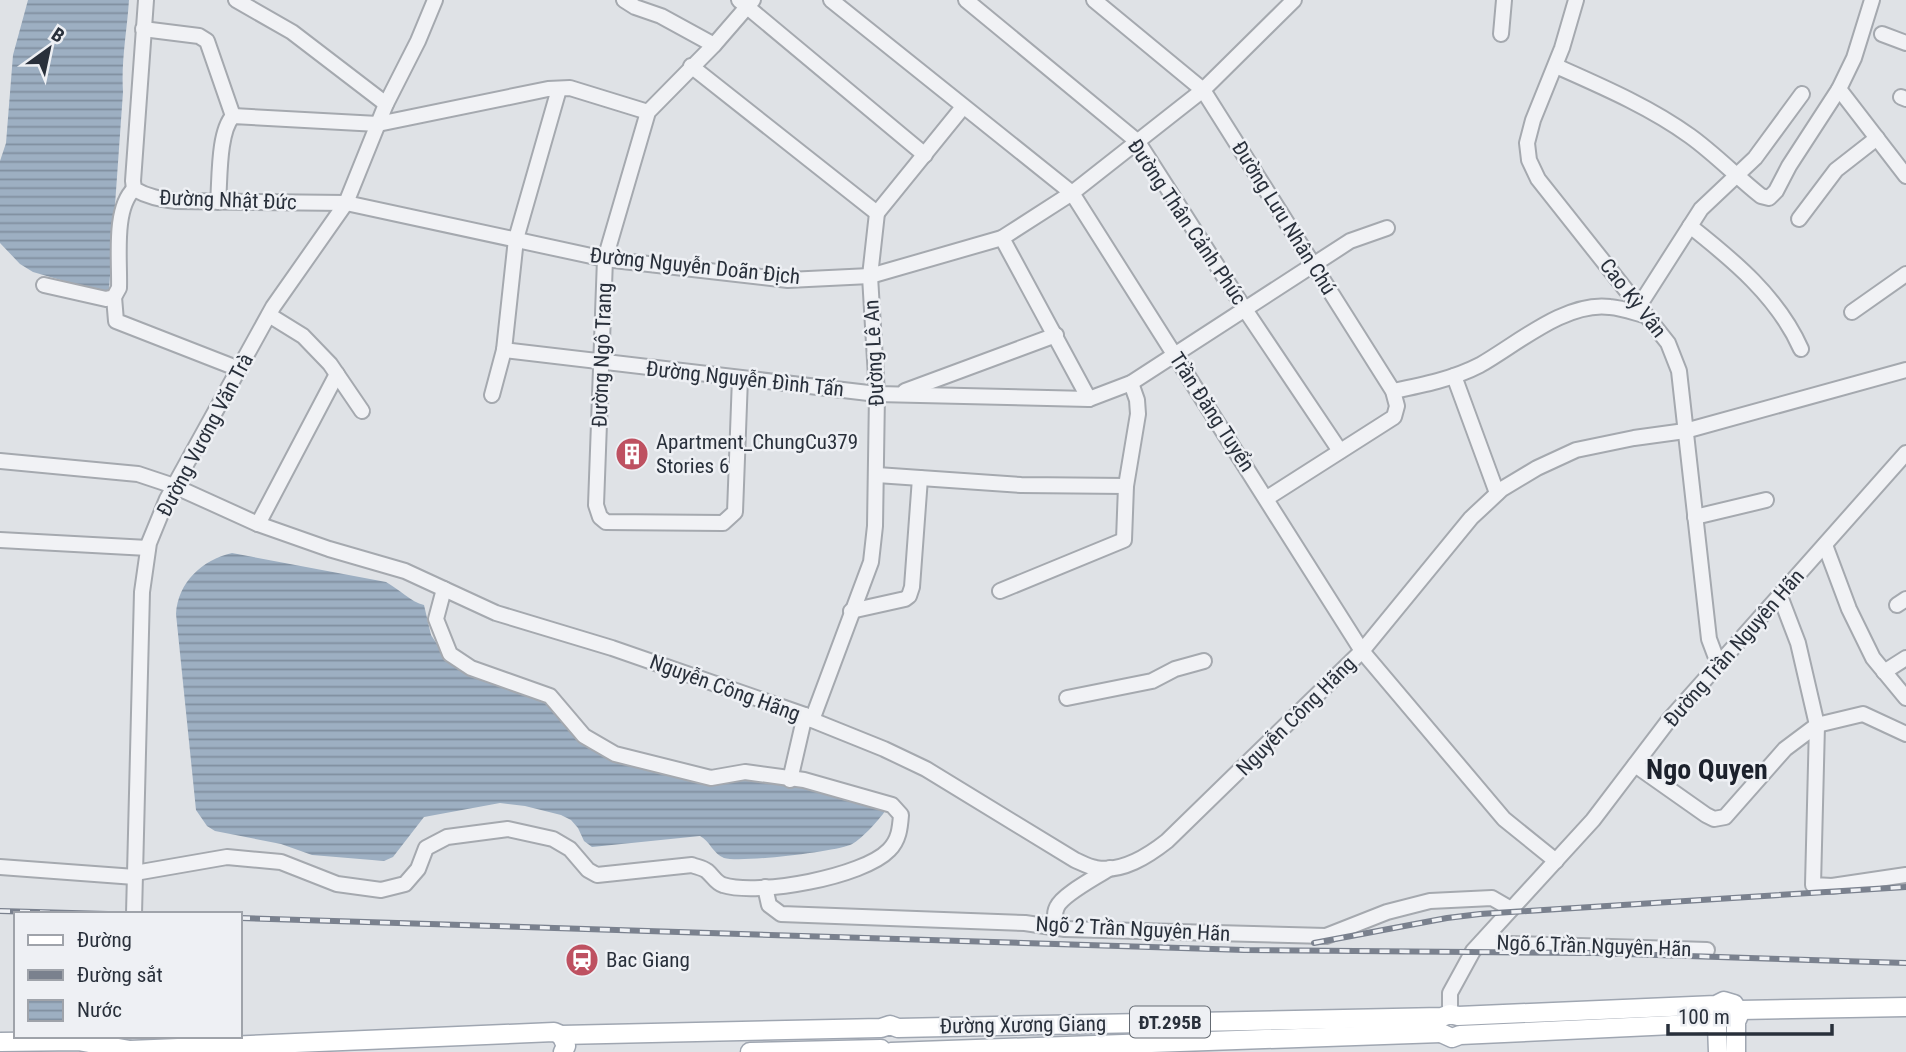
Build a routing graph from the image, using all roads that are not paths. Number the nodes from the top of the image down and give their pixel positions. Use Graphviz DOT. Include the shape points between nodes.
graph roads {
  1 [pos="146,0"];
  2 [pos="236,0"];
  3 [pos="435,0"];
  4 [pos="624,0"];
  5 [pos="831,0"];
  6 [pos="966,0"];
  7 [pos="1094,0"];
  8 [pos="1294,0"];
  9 [pos="1504,0"];
  10 [pos="1576,0"];
  11 [pos="1872,0"];
  12 [pos="746,2"];
  13 [pos="143,29"];
  14 [pos="1501,34"];
  15 [pos="1882,34"];
  16 [pos="1906,43"];
  17 [pos="714,45"];
  18 [pos="691,66"];
  19 [pos="1556,66"];
  20 [pos="559,89"];
  21 [pos="1839,89"];
  22 [pos="1203,90"];
  23 [pos="1802,94"];
  24 [pos="386,104"];
  25 [pos="963,107"];
  26 [pos="648,112"];
  27 [pos="233,116"];
  28 [pos="378,124"];
  29 [pos="1877,138"];
  30 [pos="1138,142"];
  31 [pos="925,155"];
  32 [pos="1735,176"];
  33 [pos="1906,176"];
  34 [pos="134,189"];
  35 [pos="1072,193"];
  36 [pos="218,202"];
  37 [pos="346,203"];
  38 [pos="877,213"];
  39 [pos="1799,219"];
  40 [pos="1690,226"];
  41 [pos="1387,228"];
  42 [pos="1002,238"];
  43 [pos="516,239"];
  44 [pos="605,259"];
  45 [pos="1313,264"];
  46 [pos="1906,274"];
  47 [pos="870,276"];
  48 [pos="44,285"];
  49 [pos="114,297"];
  50 [pos="1244,308"];
  51 [pos="1643,311"];
  52 [pos="1852,312"];
  53 [pos="270,315"];
  54 [pos="1056,335"];
  55 [pos="1801,349"];
  56 [pos="504,350"];
  57 [pos="1174,354"];
  58 [pos="601,362"];
  59 [pos="239,369"];
  60 [pos="1906,370"];
  61 [pos="337,374"];
  62 [pos="1454,376"];
  63 [pos="740,378"];
  64 [pos="1131,383"];
  65 [pos="1393,391"];
  66 [pos="877,394"];
  67 [pos="897,394"];
  68 [pos="492,396"];
  69 [pos="1089,399"];
  70 [pos="362,411"];
  71 [pos="1685,432"];
  72 [pos="1340,451"];
  73 [pos="1906,453"];
  74 [pos="0,461"];
  75 [pos="877,475"];
  76 [pos="920,478"];
  77 [pos="174,486"];
  78 [pos="1126,486"];
  79 [pos="1497,493"];
  80 [pos="1267,498"];
  81 [pos="1766,500"];
  82 [pos="1695,517"];
  83 [pos="258,524"];
  84 [pos="0,540"];
  85 [pos="1825,545"];
  86 [pos="148,548"];
  87 [pos="444,589"];
  88 [pos="1000,591"];
  89 [pos="1780,596"];
  90 [pos="850,611"];
  91 [pos="1362,651"];
  92 [pos="1906,658"];
  93 [pos="1204,661"];
  94 [pos="1723,661"];
  95 [pos="1884,672"];
  96 [pos="1067,698"];
  97 [pos="1906,698"];
  98 [pos="809,718"];
  99 [pos="1817,725"];
  100 [pos="1906,734"];
  101 [pos="1635,765"];
  102 [pos="790,780"];
  103 [pos="1556,862"];
  104 [pos="0,867"];
  105 [pos="1111,867"];
  106 [pos="135,875"];
  107 [pos="1906,875"];
  108 [pos="765,887"];
  109 [pos="1511,909"];
  110 [pos="134,912"];
  111 [pos="1059,928"];
  112 [pos="1481,943"];
  113 [pos="1707,950"];
  114 [pos="1906,1007"];
  115 [pos="1738,1016"];
  116 [pos="1716,1018"];
  117 [pos="1448,1020"];
  118 [pos="890,1028"];
  119 [pos="0,1042"];
  120 [pos="553,1042"];
  121 [pos="128,1047"];
  122 [pos="889,1051"];
  123 [pos="750,1052"];
  124 [pos="1718,1052"];
  125 [pos="1736,1052"];
  1 -- 13 [label="street, Đường Nhật Đức"];
  2 -- 24 [label="street" via="292,32"];
  3 -- 24 [label="street, Đường Vương Văn Trà"];
  4 -- 17 [label="street"];
  5 -- 25 [label="street, Trần Đăng Tuyển"];
  6 -- 30 [label="street, Đường Thân Cảnh Phúc"];
  7 -- 22 [label="street, Đường Lưu Nhân Chú"];
  8 -- 22 [label="street, Đường Nguyễn Doãn Địch"];
  9 -- 14 [label="street"];
  10 -- 19 [label="street, Cao Kỳ Vân"];
  11 -- 21 [label="street"];
  12 -- 17 [label="street, Đường Ngô Trang"];
  12 -- 31 [label="street"];
  13 -- 27 [label="street" via="192,34 207,41"];
  13 -- 34 [label="street, Đường Nhật Đức"];
  15 -- 16 [label="street"];
  17 -- 18 [label="street, Đường Ngô Trang"];
  18 -- 26 [label="street, Đường Ngô Trang"];
  18 -- 38 [label="street"];
  19 -- 32 [label="street" via="1672,123"];
  19 -- 51 [label="street, Cao Kỳ Vân" via="1533,120 1527,143 1530,160 1538,178"];
  20 -- 26 [label="street" via="570,88"];
  20 -- 28 [label="street"];
  20 -- 43 [label="street"];
  21 -- 29 [label="street"];
  21 -- 32 [label="street" via="1769,198"];
  22 -- 30 [label="street, Đường Nguyễn Doãn Địch"];
  22 -- 45 [label="street, Đường Lưu Nhân Chú"];
  23 -- 32 [label="street" via="1770,140"];
  24 -- 28 [label="street, Đường Vương Văn Trà"];
  25 -- 31 [label="street"];
  25 -- 35 [label="street, Trần Đăng Tuyển"];
  26 -- 44 [label="street, Đường Ngô Trang"];
  27 -- 28 [label="street"];
  27 -- 36 [label="street" via="224,134"];
  28 -- 37 [label="street, Đường Vương Văn Trà"];
  29 -- 33 [label="street"];
  29 -- 39 [label="street" via="1836,170"];
  30 -- 35 [label="street, Đường Nguyễn Doãn Địch"];
  30 -- 50 [label="street, Đường Thân Cảnh Phúc"];
  31 -- 38 [label="street"];
  32 -- 40 [label="street"];
  34 -- 36 [label="street, Đường Nhật Đức" via="151,198"];
  34 -- 49 [label="street" via="123,205 119,288"];
  35 -- 42 [label="street, Đường Nguyễn Doãn Địch"];
  35 -- 57 [label="street, Trần Đăng Tuyển"];
  36 -- 37 [label="street, Đường Nhật Đức"];
  37 -- 43 [label="street, Đường Nguyễn Doãn Địch"];
  37 -- 53 [label="street, Đường Vương Văn Trà"];
  38 -- 47 [label="street, Đường Lê An"];
  40 -- 51 [label="street"];
  40 -- 55 [label="street" via="1742,269 1777,307"];
  41 -- 45 [label="street, Đường Nguyễn Đình Tấn" via="1350,241"];
  42 -- 47 [label="street, Đường Nguyễn Doãn Địch"];
  42 -- 54 [label="street"];
  43 -- 44 [label="street, Đường Nguyễn Doãn Địch"];
  43 -- 56 [label="street"];
  44 -- 47 [label="street, Đường Nguyễn Doãn Địch" via="788,280"];
  44 -- 58 [label="street, Đường Ngô Trang"];
  45 -- 50 [label="street, Đường Nguyễn Đình Tấn"];
  45 -- 65 [label="street, Đường Lưu Nhân Chú"];
  46 -- 52 [label="street"];
  47 -- 66 [label="street, Đường Lê An"];
  48 -- 49 [label="street"];
  49 -- 59 [label="street" via="116,321"];
  50 -- 57 [label="street, Đường Nguyễn Đình Tấn"];
  50 -- 72 [label="street, Đường Thân Cảnh Phúc"];
  51 -- 62 [label="street" via="1592,307 1569,313"];
  51 -- 71 [label="street, Cao Kỳ Vân" via="1668,343 1679,371"];
  53 -- 59 [label="street, Đường Vương Văn Trà"];
  53 -- 61 [label="street" via="303,336"];
  54 -- 67 [label="street"];
  54 -- 69 [label="street"];
  56 -- 58 [label="street, Đường Nguyễn Đình Tấn"];
  56 -- 68 [label="street"];
  57 -- 64 [label="street, Đường Nguyễn Đình Tấn"];
  57 -- 80 [label="street, Trần Đăng Tuyển"];
  58 -- 63 [label="street, Đường Nguyễn Đình Tấn"];
  58 -- 63 [label="street, Đường Ngô Trang" via="596,505 606,522 723,523 730,518 735,512"];
  59 -- 77 [label="street, Đường Vương Văn Trà"];
  60 -- 71 [label="street, Nguyễn Công Hãng"];
  61 -- 70 [label="street"];
  61 -- 83 [label="street"];
  62 -- 65 [label="street"];
  62 -- 79 [label="street"];
  63 -- 66 [label="street, Đường Nguyễn Đình Tấn"];
  64 -- 69 [label="street, Đường Nguyễn Đình Tấn"];
  64 -- 78 [label="street" via="1138,414"];
  65 -- 72 [label="street" via="1394,417"];
  66 -- 67 [label="street, Đường Nguyễn Đình Tấn"];
  66 -- 75 [label="street, Đường Lê An"];
  67 -- 69 [label="street, Đường Nguyễn Đình Tấn"];
  71 -- 79 [label="street, Nguyễn Công Hãng" via="1576,450"];
  71 -- 82 [label="street, Cao Kỳ Vân"];
  72 -- 80 [label="street"];
  73 -- 85 [label="street, Đường Trần Nguyên Hãn"];
  74 -- 77 [label="street, Nguyễn Công Hãng" via="138,474"];
  75 -- 76 [label="street"];
  75 -- 90 [label="street, Đường Lê An" via="871,562"];
  76 -- 78 [label="street"];
  76 -- 90 [label="street" via="909,596"];
  77 -- 83 [label="street, Nguyễn Công Hãng"];
  77 -- 86 [label="street, Đường Vương Văn Trà"];
  78 -- 88 [label="street" via="1124,540"];
  79 -- 91 [label="street, Nguyễn Công Hãng"];
  80 -- 91 [label="street, Trần Đăng Tuyển"];
  81 -- 82 [label="street"];
  82 -- 94 [label="street, Cao Kỳ Vân" via="1709,639 1715,655"];
  83 -- 87 [label="street, Nguyễn Công Hãng" via="405,571"];
  84 -- 86 [label="street"];
  85 -- 89 [label="street, Đường Trần Nguyên Hãn"];
  85 -- 95 [label="street" via="1860,632"];
  86 -- 106 [label="street, Đường Vương Văn Trà" via="142,592"];
  87 -- 98 [label="street, Nguyễn Công Hãng" via="496,613 612,648"];
  87 -- 102 [label="street" via="436,619 450,654 471,668 550,696 584,736 615,754 712,778 745,772"];
  89 -- 94 [label="street, Đường Trần Nguyên Hãn"];
  89 -- 99 [label="street" via="1798,643"];
  90 -- 98 [label="street, Đường Lê An"];
  91 -- 103 [label="street, Trần Đăng Tuyển" via="1504,819"];
  91 -- 105 [label="street, Nguyễn Công Hãng" via="1167,841 1147,856"];
  92 -- 95 [label="street"];
  93 -- 96 [label="street" via="1152,681"];
  94 -- 101 [label="street, Đường Trần Nguyên Hãn"];
  95 -- 97 [label="street"];
  98 -- 102 [label="street, Đường Lê An"];
  98 -- 105 [label="street, Nguyễn Công Hãng" via="926,769 1075,860 1097,868"];
  99 -- 100 [label="street" via="1863,714"];
  99 -- 101 [label="street" via="1785,749 1725,817 1706,815"];
  99 -- 107 [label="street" via="1813,885"];
  101 -- 103 [label="street, Đường Trần Nguyên Hãn"];
  102 -- 108 [label="street" via="892,804 901,815 900,832 890,850 846,874"];
  103 -- 109 [label="street, Đường Trần Nguyên Hãn"];
  104 -- 106 [label="street"];
  105 -- 111 [label="street" via="1061,901 1055,909"];
  106 -- 108 [label="street" via="227,857 281,862 337,884 381,890 405,884 418,869 426,848 447,837 508,829 553,839 597,875 692,865 719,884"];
  106 -- 110 [label="street, Đường Vương Văn Trà"];
  108 -- 111 [label="street, Ngõ 2 Trần Nguyên Hãn" via="769,905 781,914"];
  109 -- 111 [label="street, Ngõ 2 Trần Nguyên Hãn" via="1492,898 1430,901 1326,936"];
  109 -- 112 [label="street, Đường Trần Nguyên Hãn"];
  112 -- 113 [label="street, Ngõ 6 Trần Nguyên Hãn"];
  112 -- 117 [label="street, Đường Trần Nguyên Hãn" via="1450,993"];
  114 -- 115 [label="main road, ĐT.295B"];
  115 -- 116 [label="main road, ĐT.295B" via="1730,1027"];
  115 -- 116 [label="main road, ĐT.295B" via="1730,1002 1724,1001"];
  115 -- 125 [label="main road"];
  116 -- 117 [label="main road, Đường Xương Giang / ĐT.295B"];
  116 -- 117 [label="main road, ĐT.295B" via="1448,1038"];
  116 -- 124 [label="main road"];
  117 -- 118 [label="main road, Đường Xương Giang / ĐT.295B"];
  117 -- 122 [label="main road, Đường Xương Giang / ĐT.295B"];
  118 -- 120 [label="main road, Đường Xương Giang / ĐT.295B"];
  118 -- 122 [label="main road" via="903,1040"];
  119 -- 121 [label="main road, Đường Xương Giang" via="79,1041"];
  120 -- 121 [label="main road, Đường Xương Giang / ĐT.295B"];
  122 -- 123 [label="main road, Đường Xương Giang / ĐT.295B"];
}
